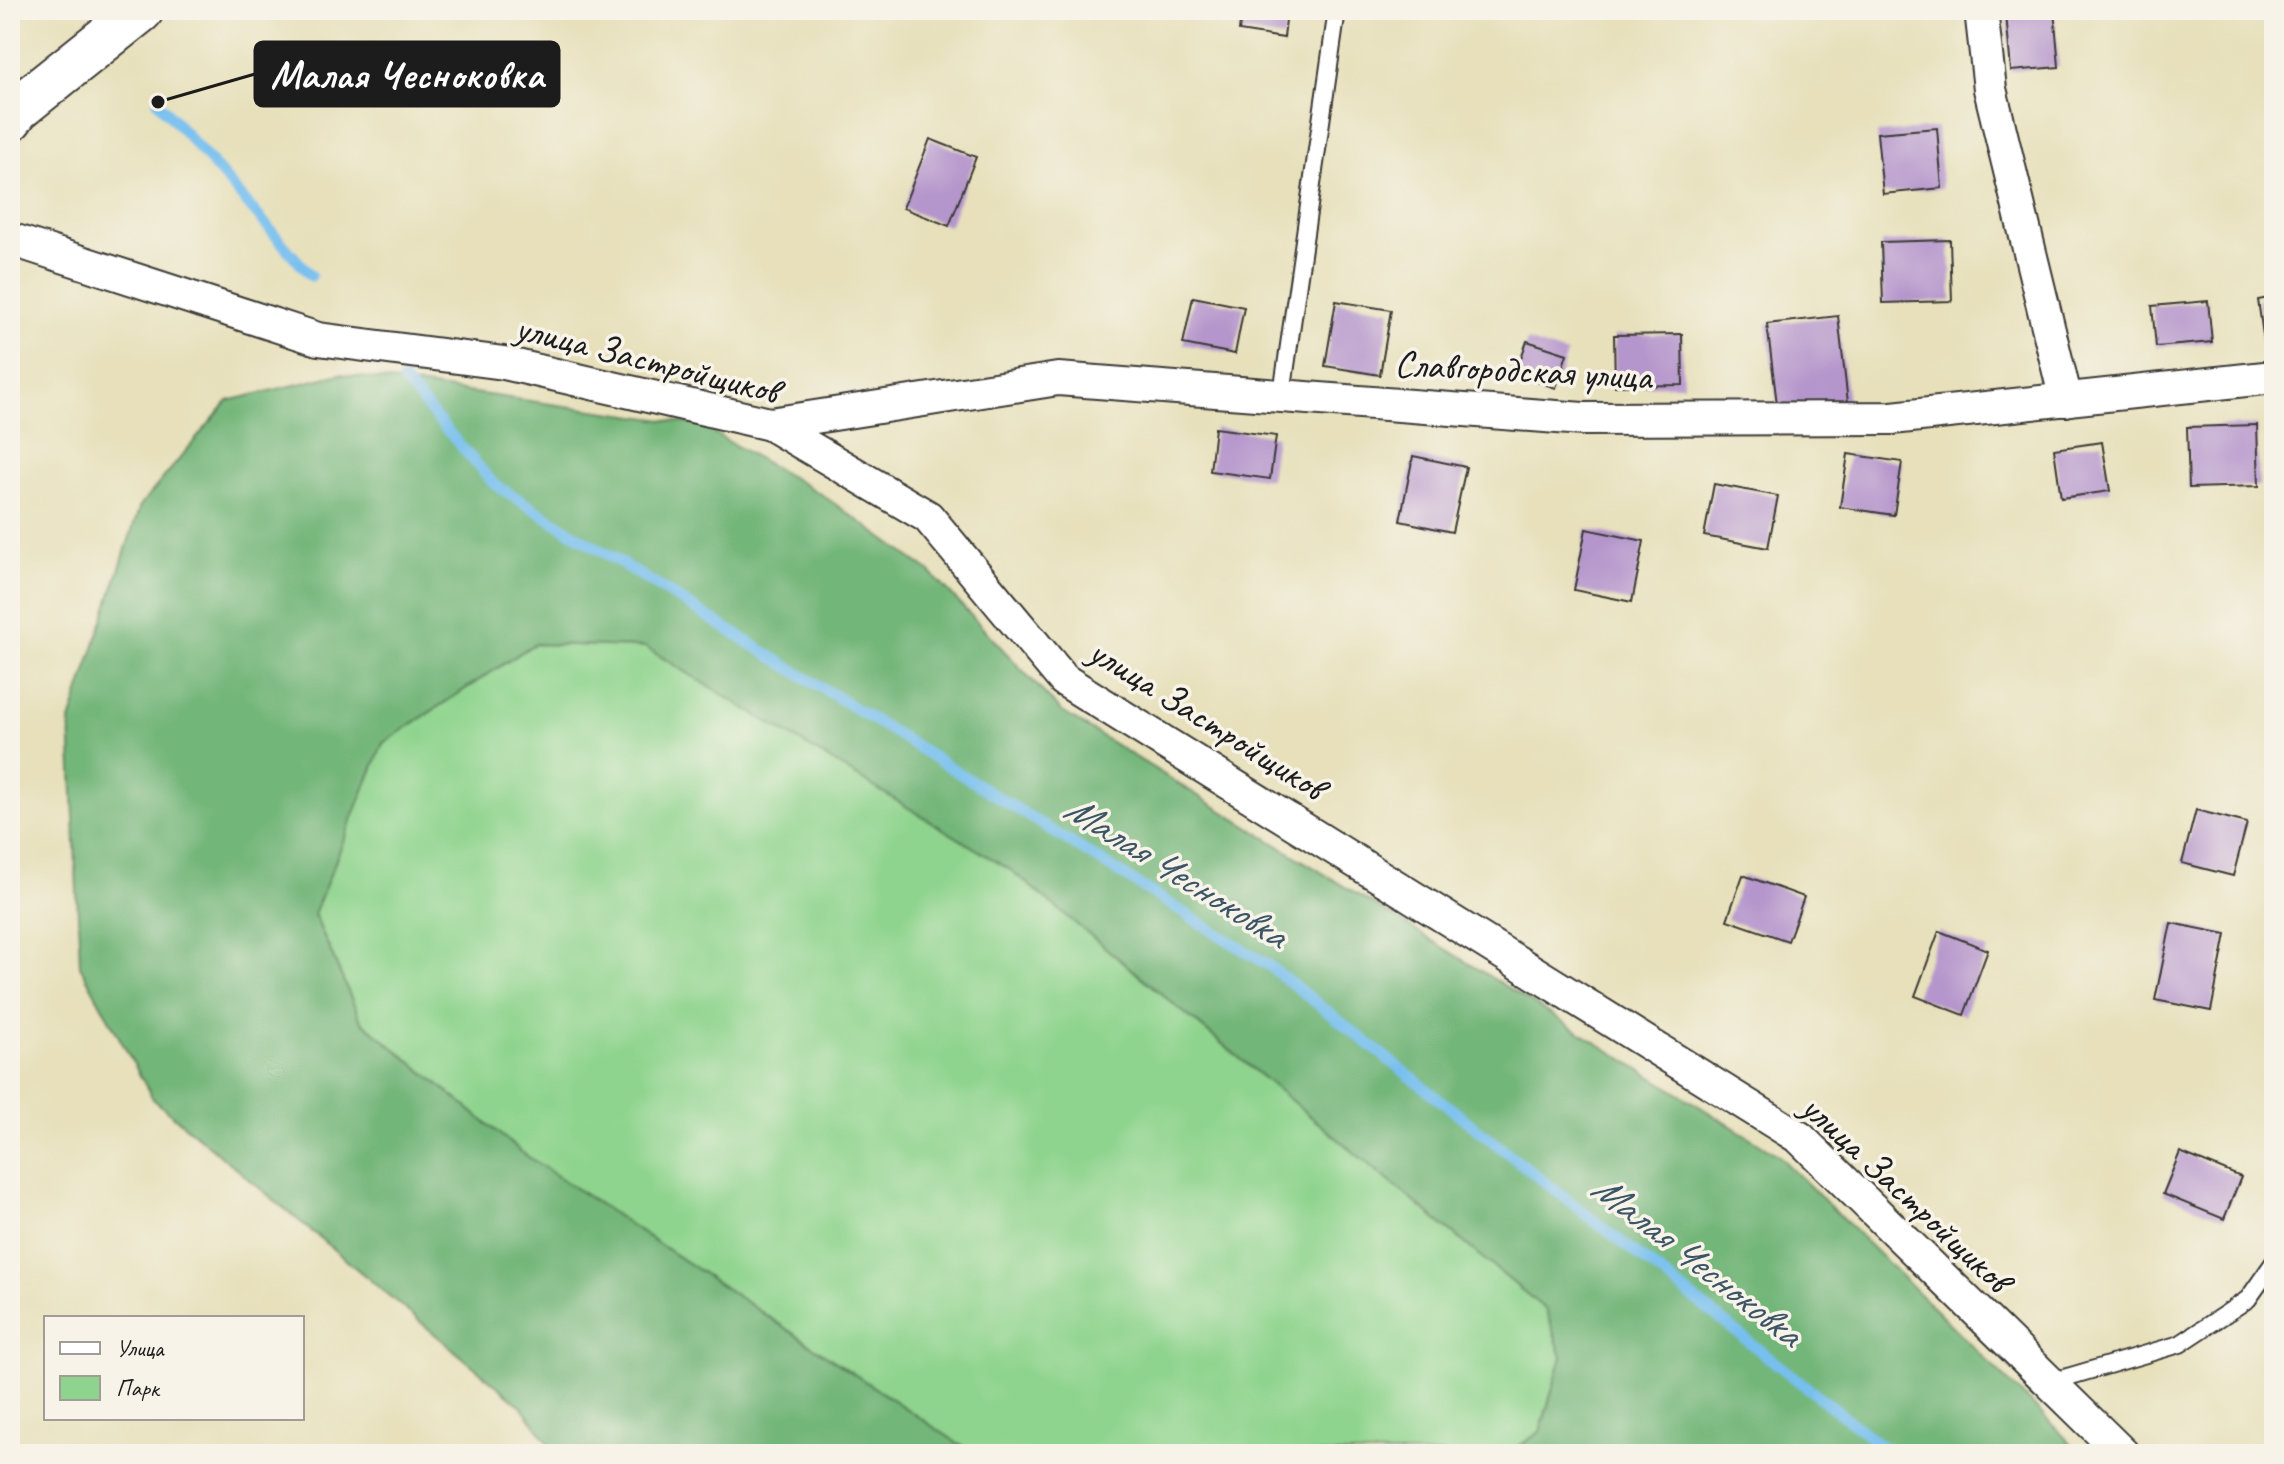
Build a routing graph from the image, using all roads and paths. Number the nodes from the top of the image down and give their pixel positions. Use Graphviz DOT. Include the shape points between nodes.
graph roads {
  1 [pos="141,10"];
  2 [pos="1337,10"];
  3 [pos="1981,10"];
  4 [pos="12,111"];
  5 [pos="10,239"];
  6 [pos="2274,377"];
  7 [pos="1282,394"];
  8 [pos="2066,400"];
  9 [pos="770,424"];
  10 [pos="2274,1262"];
  11 [pos="2047,1383"];
  12 [pos="2123,1454"];
  1 -- 4 [label="street"];
  2 -- 7 [label="lane"];
  3 -- 8 [label="street" via="1990,89"];
  5 -- 9 [label="street, улица Застройщиков" via="318,339 504,363"];
  6 -- 8 [label="street, Славгородская улица"];
  7 -- 8 [label="street, Славгородская улица" via="1583,419 1892,418"];
  7 -- 9 [label="street, Славгородская улица" via="1058,379"];
  9 -- 11 [label="street, улица Застройщиков" via="928,517 1064,680 1800,1138"];
  10 -- 11 [label="lane" via="2248,1299 2180,1344"];
  11 -- 12 [label="street, улица Застройщиков"];
}
